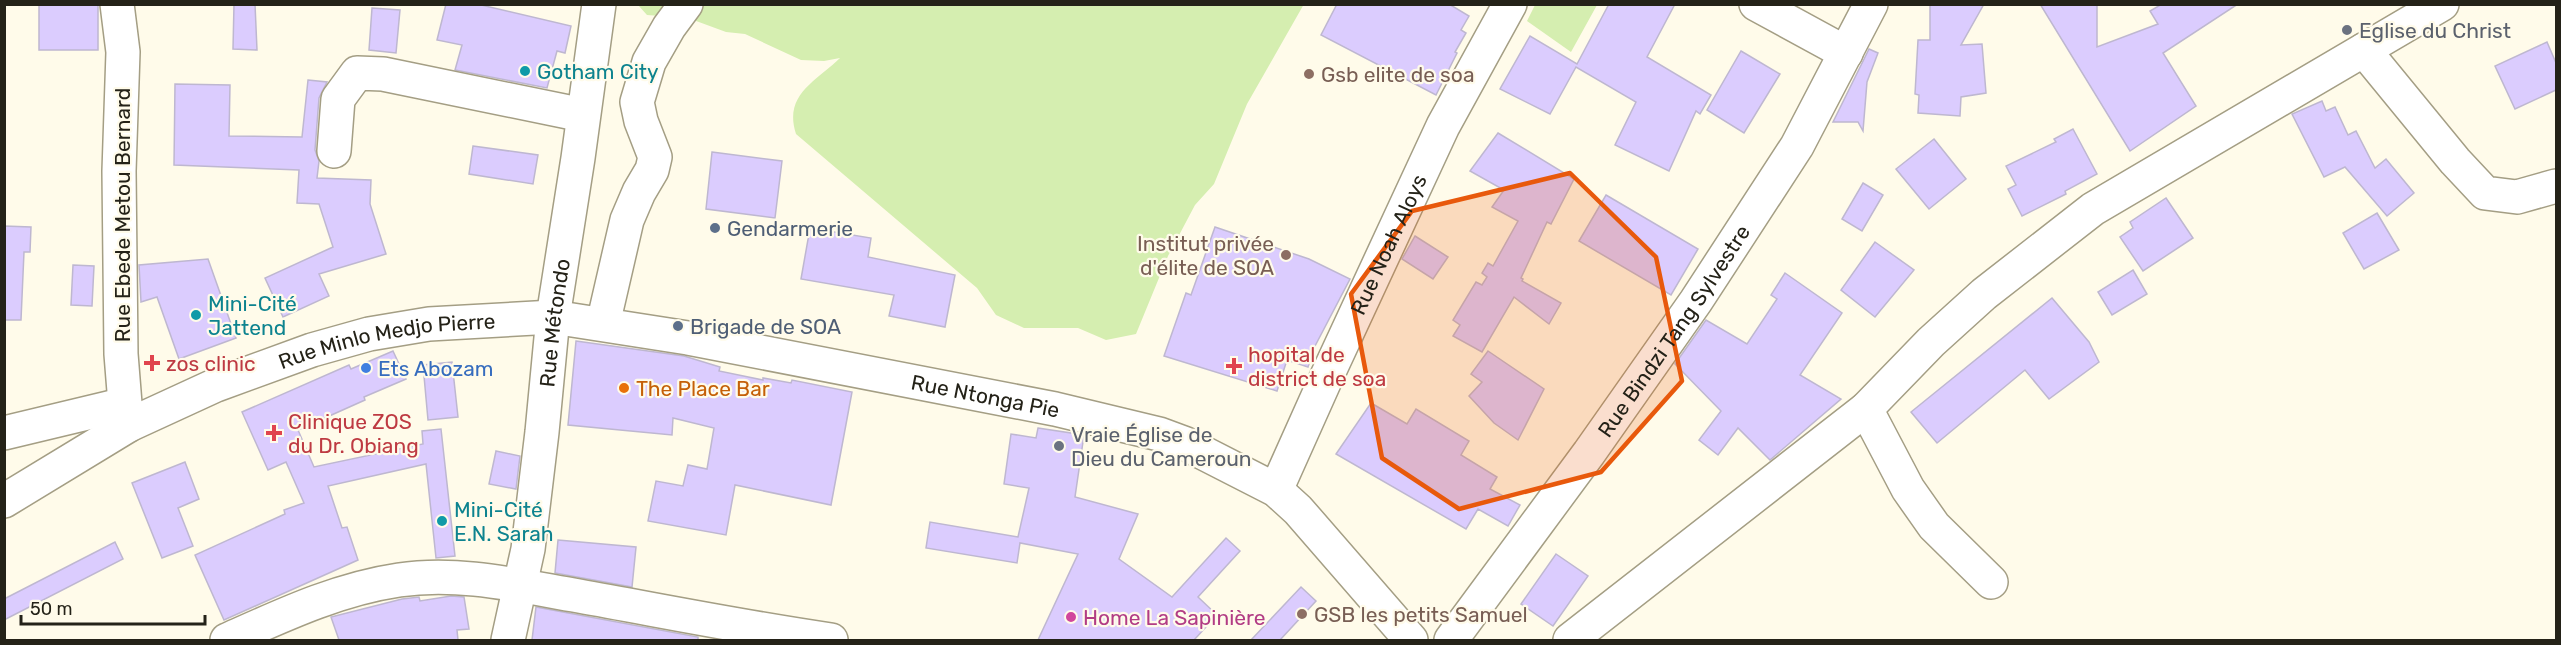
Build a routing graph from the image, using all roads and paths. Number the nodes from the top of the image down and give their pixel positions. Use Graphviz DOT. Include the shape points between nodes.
graph roads {
  1 [pos="117,4"];
  2 [pos="599,4"];
  3 [pos="686,4"];
  4 [pos="1510,4"];
  5 [pos="1756,4"];
  6 [pos="1871,4"];
  7 [pos="2442,4"];
  8 [pos="2364,50"];
  9 [pos="1846,53"];
  10 [pos="583,115"];
  11 [pos="333,151"];
  12 [pos="2556,186"];
  13 [pos="553,317"];
  14 [pos="603,324"];
  15 [pos="1866,409"];
  16 [pos="127,415"];
  17 [pos="4,433"];
  18 [pos="1276,490"];
  19 [pos="4,501"];
  20 [pos="1991,582"];
  21 [pos="521,586"];
  22 [pos="227,640"];
  23 [pos="508,640"];
  24 [pos="831,640"];
  25 [pos="1411,640"];
  26 [pos="1451,640"];
  27 [pos="1570,640"];
  1 -- 16 [label="street, Rue Ebede Metou Bernard" via="123,52 119,171 121,354"];
  2 -- 10 [label="street, Rue Métondo"];
  3 -- 14 [label="street" via="649,62 637,102 655,157 627,220"];
  4 -- 18 [label="street, Rue Noah Aloys" via="1443,126"];
  5 -- 9 [label="street"];
  6 -- 9 [label="street, Rue Bindzi Tang Sylvestre"];
  7 -- 8 [label="street"];
  8 -- 12 [label="street" via="2485,193 2517,197"];
  8 -- 15 [label="street" via="2093,209 1984,294"];
  9 -- 26 [label="street, Rue Bindzi Tang Sylvestre" via="1797,146 1696,301"];
  10 -- 11 [label="street" via="383,74 357,73 338,99"];
  10 -- 13 [label="street, Rue Métondo"];
  13 -- 14 [label="street, Rue Ntonga Pie"];
  13 -- 16 [label="street, Rue Minlo Medjo Pierre" via="429,324 369,334"];
  13 -- 21 [label="street, Rue Métondo" via="541,444"];
  14 -- 18 [label="street, Rue Ntonga Pie" via="1111,421 1186,444"];
  15 -- 20 [label="street" via="1908,489 1934,526"];
  15 -- 27 [label="street"];
  16 -- 17 [label="street"];
  16 -- 19 [label="street, Rue Minlo Medjo Pierre"];
  18 -- 25 [label="street, Rue Ntonga Pie"];
  21 -- 22 [label="street" via="467,578 398,580 305,606"];
  21 -- 23 [label="street, Rue Métondo"];
  21 -- 24 [label="street"];
}
